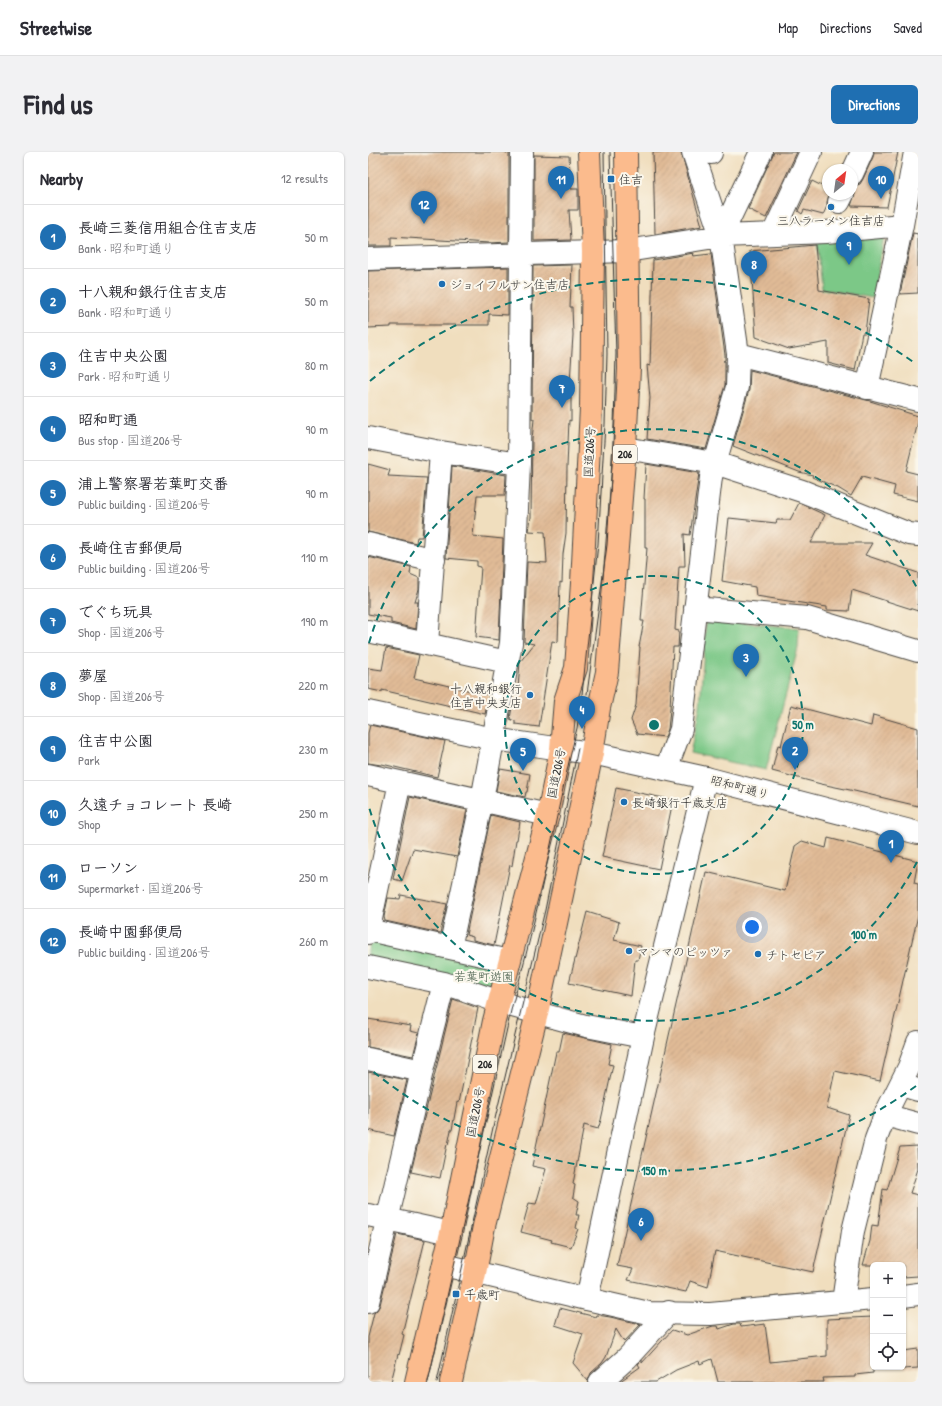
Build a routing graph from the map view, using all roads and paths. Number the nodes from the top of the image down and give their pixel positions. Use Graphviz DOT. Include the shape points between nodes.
graph roads {
  1 [pos="522,152"];
  2 [pos="589,152"];
  3 [pos="626,152"];
  4 [pos="705,152"];
  5 [pos="761,152"];
  6 [pos="811,152"];
  7 [pos="862,152"];
  8 [pos="915,152"];
  9 [pos="857,164"];
  10 [pos="902,225"];
  11 [pos="773,234"];
  12 [pos="721,236"];
  13 [pos="627,251"];
  14 [pos="593,252"];
  15 [pos="522,256"];
  16 [pos="368,259"];
  17 [pos="738,354"];
  18 [pos="867,388"];
  19 [pos="918,400"];
  20 [pos="368,438"];
  21 [pos="625,448"];
  22 [pos="442,452"];
  23 [pos="715,463"];
  24 [pos="519,464"];
  25 [pos="918,535"];
  26 [pos="368,544"];
  27 [pos="434,560"];
  28 [pos="695,608"];
  29 [pos="368,631"];
  30 [pos="428,644"];
  31 [pos="918,651"];
  32 [pos="507,662"];
  33 [pos="368,712"];
  34 [pos="494,739"];
  35 [pos="561,749"];
  36 [pos="592,753"];
  37 [pos="666,769"];
  38 [pos="368,775"];
  39 [pos="706,778"];
  40 [pos="400,782"];
  41 [pos="482,800"];
  42 [pos="548,815"];
  43 [pos="918,833"];
  44 [pos="368,931"];
  45 [pos="450,948"];
  46 [pos="509,961"];
  47 [pos="368,967"];
  48 [pos="444,982"];
  49 [pos="498,1002"];
  50 [pos="538,1013"];
  51 [pos="643,1037"];
  52 [pos="918,1042"];
  53 [pos="368,1059"];
  54 [pos="422,1071"];
  55 [pos="909,1087"];
  56 [pos="885,1115"];
  57 [pos="918,1124"];
  58 [pos="378,1217"];
  59 [pos="451,1233"];
  60 [pos="444,1265"];
  61 [pos="475,1273"];
  62 [pos="918,1294"];
  63 [pos="906,1296"];
  64 [pos="587,1299"];
  65 [pos="870,1299"];
  66 [pos="368,1302"];
  67 [pos="843,1302"];
  68 [pos="669,1312"];
  69 [pos="416,1382"];
  70 [pos="451,1382"];
  71 [pos="600,1382"];
  1 -- 15 [label="street"];
  2 -- 14 [label="highway, 国道206号 / 206"];
  3 -- 13 [label="highway, 206"];
  4 -- 12 [label="street"];
  5 -- 12 [label="street"];
  6 -- 11 [label="street"];
  7 -- 9 [label="street"];
  8 -- 10 [label="street"];
  10 -- 11 [label="street"];
  10 -- 18 [label="street"];
  11 -- 12 [label="street"];
  12 -- 13 [label="street"];
  12 -- 17 [label="street"];
  13 -- 14 [label="street"];
  13 -- 21 [label="highway, 206" via="629,368"];
  14 -- 15 [label="street"];
  14 -- 35 [label="highway, 国道206号 / 206" via="591,408 582,583 576,668 565,701"];
  15 -- 16 [label="street"];
  15 -- 24 [label="street"];
  17 -- 18 [label="street"];
  17 -- 23 [label="street" via="737,387"];
  18 -- 19 [label="street"];
  20 -- 22 [label="street"];
  21 -- 23 [label="street"];
  21 -- 36 [label="highway, 206" via="607,672"];
  22 -- 24 [label="street"];
  22 -- 27 [label="street"];
  23 -- 25 [label="street" via="802,491 909,534"];
  23 -- 28 [label="street" via="711,477"];
  24 -- 32 [label="street"];
  26 -- 27 [label="street"];
  27 -- 30 [label="street"];
  28 -- 31 [label="street" via="807,618"];
  28 -- 37 [label="street" via="681,729"];
  29 -- 30 [label="street"];
  30 -- 32 [label="street"];
  32 -- 34 [label="street"];
  33 -- 34 [label="street, 昭和町通り"];
  34 -- 35 [label="street, 昭和町通り"];
  34 -- 41 [label="street"];
  35 -- 36 [label="street, 昭和町通り"];
  35 -- 42 [label="highway, 国道206号 / 206"];
  36 -- 37 [label="street, 昭和町通り"];
  36 -- 50 [label="highway, 206"];
  37 -- 39 [label="street, 昭和町通り"];
  38 -- 40 [label="street"];
  39 -- 43 [label="street, 昭和町通り"];
  39 -- 51 [label="street"];
  40 -- 41 [label="street"];
  40 -- 44 [label="street"];
  41 -- 42 [label="street"];
  41 -- 45 [label="street"];
  42 -- 46 [label="highway, 国道206号 / 206"];
  44 -- 45 [label="street"];
  45 -- 46 [label="street"];
  46 -- 49 [label="highway, 国道206号 / 206"];
  47 -- 48 [label="street"];
  48 -- 49 [label="street"];
  48 -- 54 [label="street"];
  49 -- 50 [label="street"];
  49 -- 59 [label="highway, 国道206号 / 206"];
  50 -- 51 [label="street"];
  50 -- 61 [label="highway, 206" via="484,1226"];
  51 -- 64 [label="street"];
  52 -- 55 [label="street" via="909,1067"];
  53 -- 54 [label="street"];
  54 -- 58 [label="street"];
  55 -- 56 [label="street"];
  56 -- 57 [label="street"];
  56 -- 67 [label="street" via="876,1139 853,1231"];
  58 -- 59 [label="street"];
  58 -- 66 [label="street"];
  59 -- 60 [label="highway, 国道206号 / 206"];
  60 -- 61 [label="street"];
  60 -- 69 [label="highway, 国道206号 / 206"];
  61 -- 64 [label="street"];
  61 -- 70 [label="highway, 206"];
  62 -- 63 [label="street"];
  64 -- 68 [label="street" via="649,1312"];
  65 -- 67 [label="street"];
  67 -- 68 [label="street" via="710,1314"];
  68 -- 71 [label="street" via="627,1358"];
}
